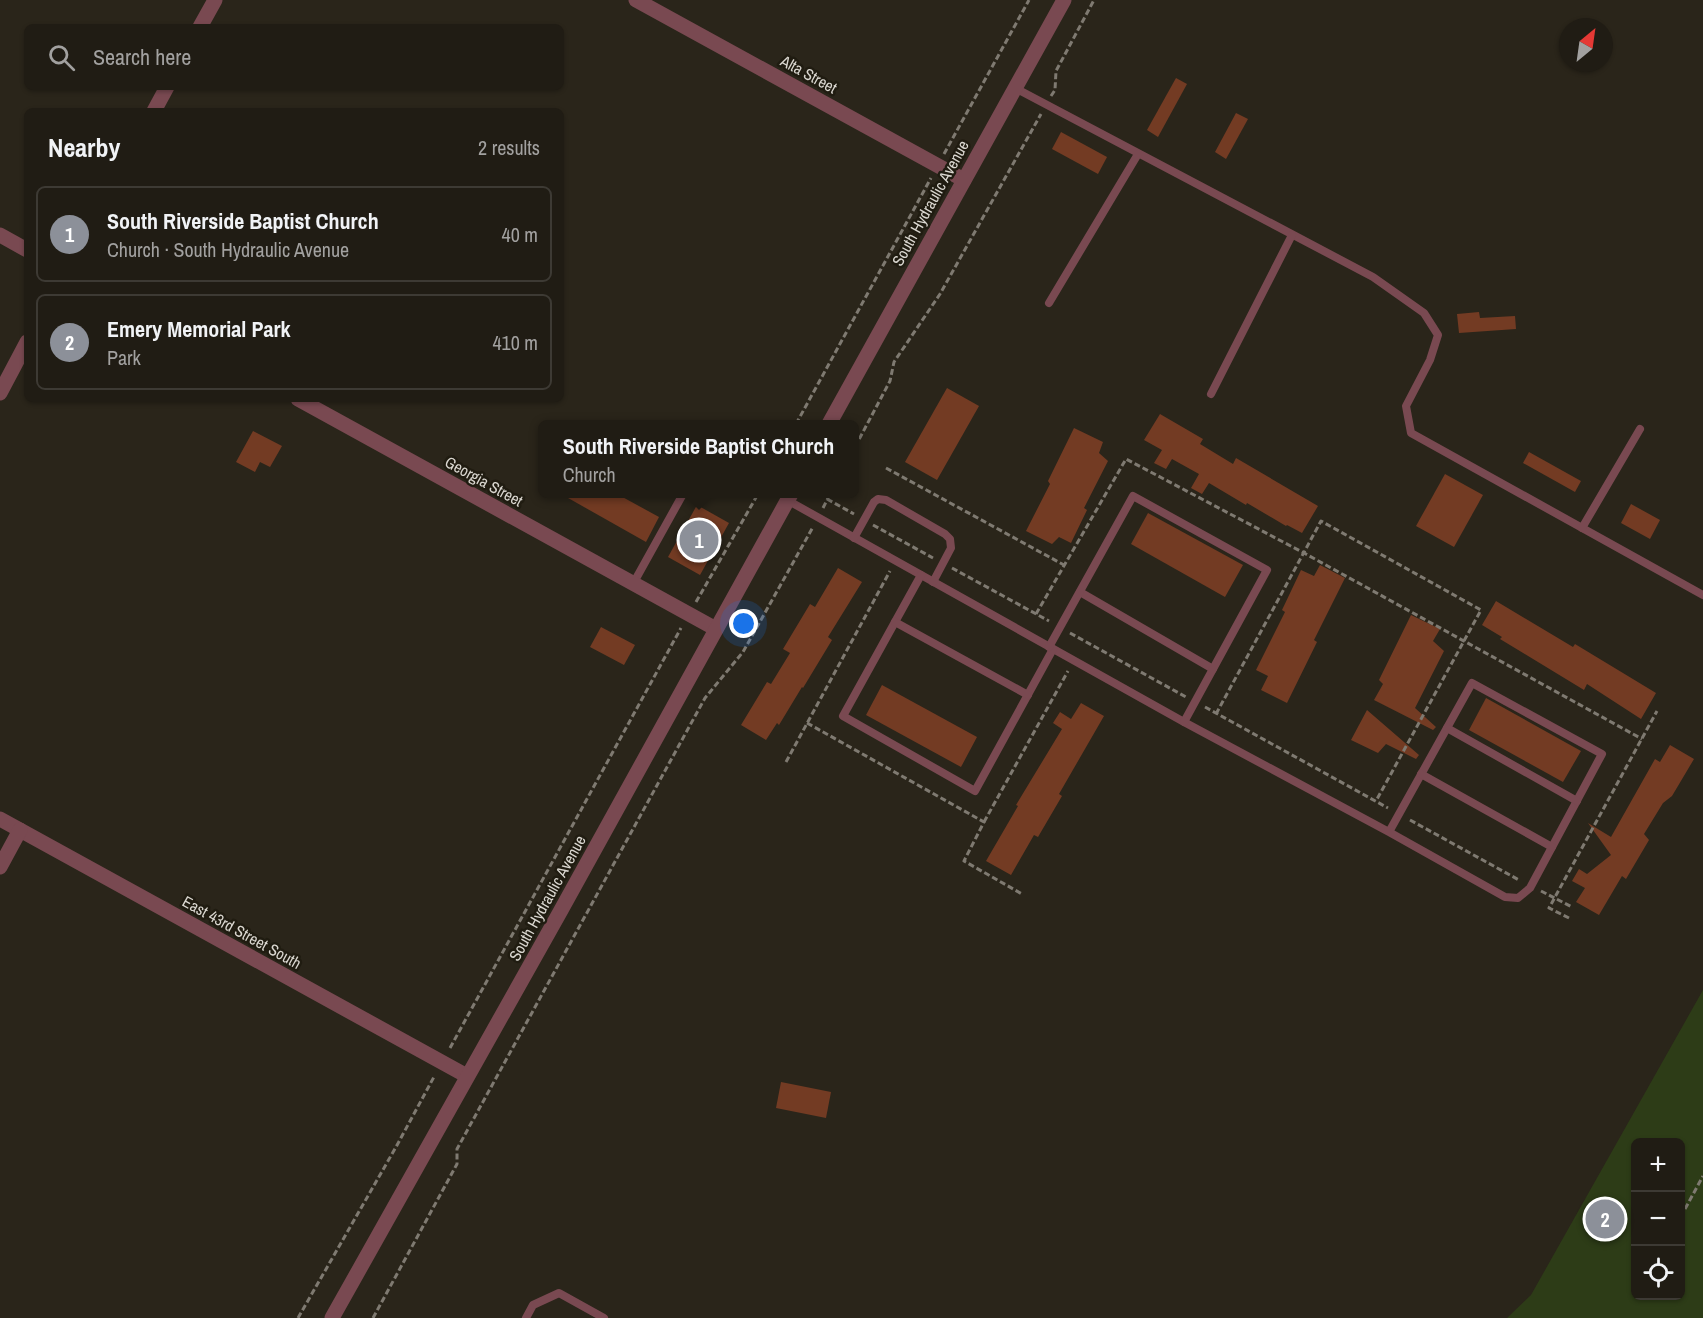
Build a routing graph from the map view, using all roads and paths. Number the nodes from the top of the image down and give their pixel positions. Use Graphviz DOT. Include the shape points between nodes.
graph roads {
  1 [pos="215,0"];
  2 [pos="636,0"];
  3 [pos="1029,0"];
  4 [pos="1064,0"];
  5 [pos="1094,0"];
  6 [pos="202,24"];
  7 [pos="1015,88"];
  8 [pos="165,90"];
  9 [pos="1046,105"];
  10 [pos="156,108"];
  11 [pos="1138,154"];
  12 [pos="938,165"];
  13 [pos="964,180"];
  14 [pos="0,235"];
  15 [pos="1292,235"];
  16 [pos="24,248"];
  17 [pos="1049,303"];
  18 [pos="24,348"];
  19 [pos="0,393"];
  20 [pos="1211,393"];
  21 [pos="303,402"];
  22 [pos="798,420"];
  23 [pos="831,420"];
  24 [pos="1640,429"];
  25 [pos="859,439"];
  26 [pos="886,468"];
  27 [pos="681,498"];
  28 [pos="756,498"];
  29 [pos="788,498"];
  30 [pos="790,498"];
  31 [pos="828,498"];
  32 [pos="818,518"];
  33 [pos="1582,528"];
  34 [pos="854,538"];
  35 [pos="1304,553"];
  36 [pos="1065,565"];
  37 [pos="891,569"];
  38 [pos="921,575"];
  39 [pos="933,582"];
  40 [pos="633,584"];
  41 [pos="1080,592"];
  42 [pos="1703,595"];
  43 [pos="1036,614"];
  44 [pos="689,615"];
  45 [pos="895,622"];
  46 [pos="716,629"];
  47 [pos="1464,641"];
  48 [pos="1051,648"];
  49 [pos="1069,669"];
  50 [pos="1213,669"];
  51 [pos="1028,695"];
  52 [pos="1658,711"];
  53 [pos="1216,714"];
  54 [pos="1184,722"];
  55 [pos="807,723"];
  56 [pos="1447,728"];
  57 [pos="1642,739"];
  58 [pos="786,762"];
  59 [pos="1421,774"];
  60 [pos="1376,801"];
  61 [pos="1577,801"];
  62 [pos="0,819"];
  63 [pos="984,822"];
  64 [pos="20,830"];
  65 [pos="1389,832"];
  66 [pos="1552,847"];
  67 [pos="0,867"];
  68 [pos="1022,894"];
  69 [pos="1569,918"];
  70 [pos="442,1062"];
  71 [pos="467,1076"];
  72 [pos="1703,1176"];
  73 [pos="1685,1209"];
  74 [pos="298,1318"];
  75 [pos="332,1318"];
  76 [pos="373,1318"];
  77 [pos="525,1318"];
  78 [pos="604,1318"];
  1 -- 6 [label="street"];
  2 -- 12 [label="street, Alta Street"];
  3 -- 12 [label="path"];
  4 -- 7 [label="street, South Hydraulic Avenue"];
  5 -- 9 [label="path" via="1056,70 1055,90"];
  7 -- 9 [label="lane"];
  7 -- 13 [label="street, South Hydraulic Avenue"];
  8 -- 10 [label="street"];
  9 -- 11 [label="lane"];
  9 -- 25 [label="path" via="940,294 894,362 890,381"];
  11 -- 15 [label="lane"];
  11 -- 17 [label="lane"];
  12 -- 13 [label="street, Alta Street"];
  12 -- 22 [label="path"];
  13 -- 23 [label="street, South Hydraulic Avenue"];
  14 -- 16 [label="street"];
  15 -- 20 [label="lane"];
  15 -- 33 [label="lane" via="1373,277 1425,313 1438,335 1406,406 1411,433"];
  18 -- 19 [label="street"];
  21 -- 40 [label="street, Georgia Street"];
  24 -- 33 [label="lane"];
  26 -- 36 [label="path"];
  27 -- 40 [label="lane"];
  28 -- 44 [label="path"];
  29 -- 46 [label="street, South Hydraulic Avenue"];
  30 -- 32 [label="lane"];
  31 -- 32 [label="path"];
  32 -- 34 [label="lane"];
  32 -- 76 [label="path" via="743,652 705,698 457,1149 457,1164"];
  33 -- 42 [label="lane"];
  34 -- 38 [label="lane"];
  34 -- 39 [label="lane" via="874,502 886,501 950,539 951,548"];
  35 -- 36 [label="path" via="1126,459"];
  35 -- 47 [label="path"];
  35 -- 47 [label="path" via="1321,521 1481,610"];
  35 -- 53 [label="path"];
  36 -- 43 [label="path"];
  37 -- 55 [label="path"];
  38 -- 39 [label="lane"];
  38 -- 45 [label="lane"];
  39 -- 48 [label="lane"];
  40 -- 44 [label="street, Georgia Street"];
  41 -- 48 [label="lane"];
  41 -- 50 [label="lane"];
  41 -- 50 [label="lane" via="1133,496 1267,570"];
  44 -- 46 [label="street, Georgia Street"];
  44 -- 70 [label="path"];
  45 -- 51 [label="lane"];
  45 -- 51 [label="lane" via="843,716 975,791"];
  46 -- 71 [label="street, South Hydraulic Avenue"];
  47 -- 57 [label="path"];
  47 -- 60 [label="path"];
  48 -- 51 [label="lane"];
  48 -- 54 [label="lane"];
  49 -- 63 [label="path"];
  50 -- 54 [label="lane"];
  52 -- 57 [label="path"];
  54 -- 65 [label="lane"];
  55 -- 58 [label="path"];
  55 -- 63 [label="path"];
  56 -- 59 [label="lane"];
  56 -- 61 [label="lane"];
  56 -- 61 [label="lane" via="1472,683 1602,754"];
  57 -- 69 [label="path" via="1548,908"];
  59 -- 65 [label="lane"];
  59 -- 66 [label="lane"];
  61 -- 66 [label="lane"];
  62 -- 64 [label="street, East 43rd Street South"];
  63 -- 68 [label="path" via="964,861"];
  64 -- 67 [label="street"];
  64 -- 70 [label="street, East 43rd Street South"];
  65 -- 66 [label="lane" via="1505,897 1518,898 1530,888"];
  70 -- 71 [label="street, East 43rd Street South"];
  70 -- 74 [label="path"];
  71 -- 75 [label="street, South Hydraulic Avenue"];
  72 -- 73 [label="path"];
  77 -- 78 [label="lane" via="533,1305 559,1293"];
}
